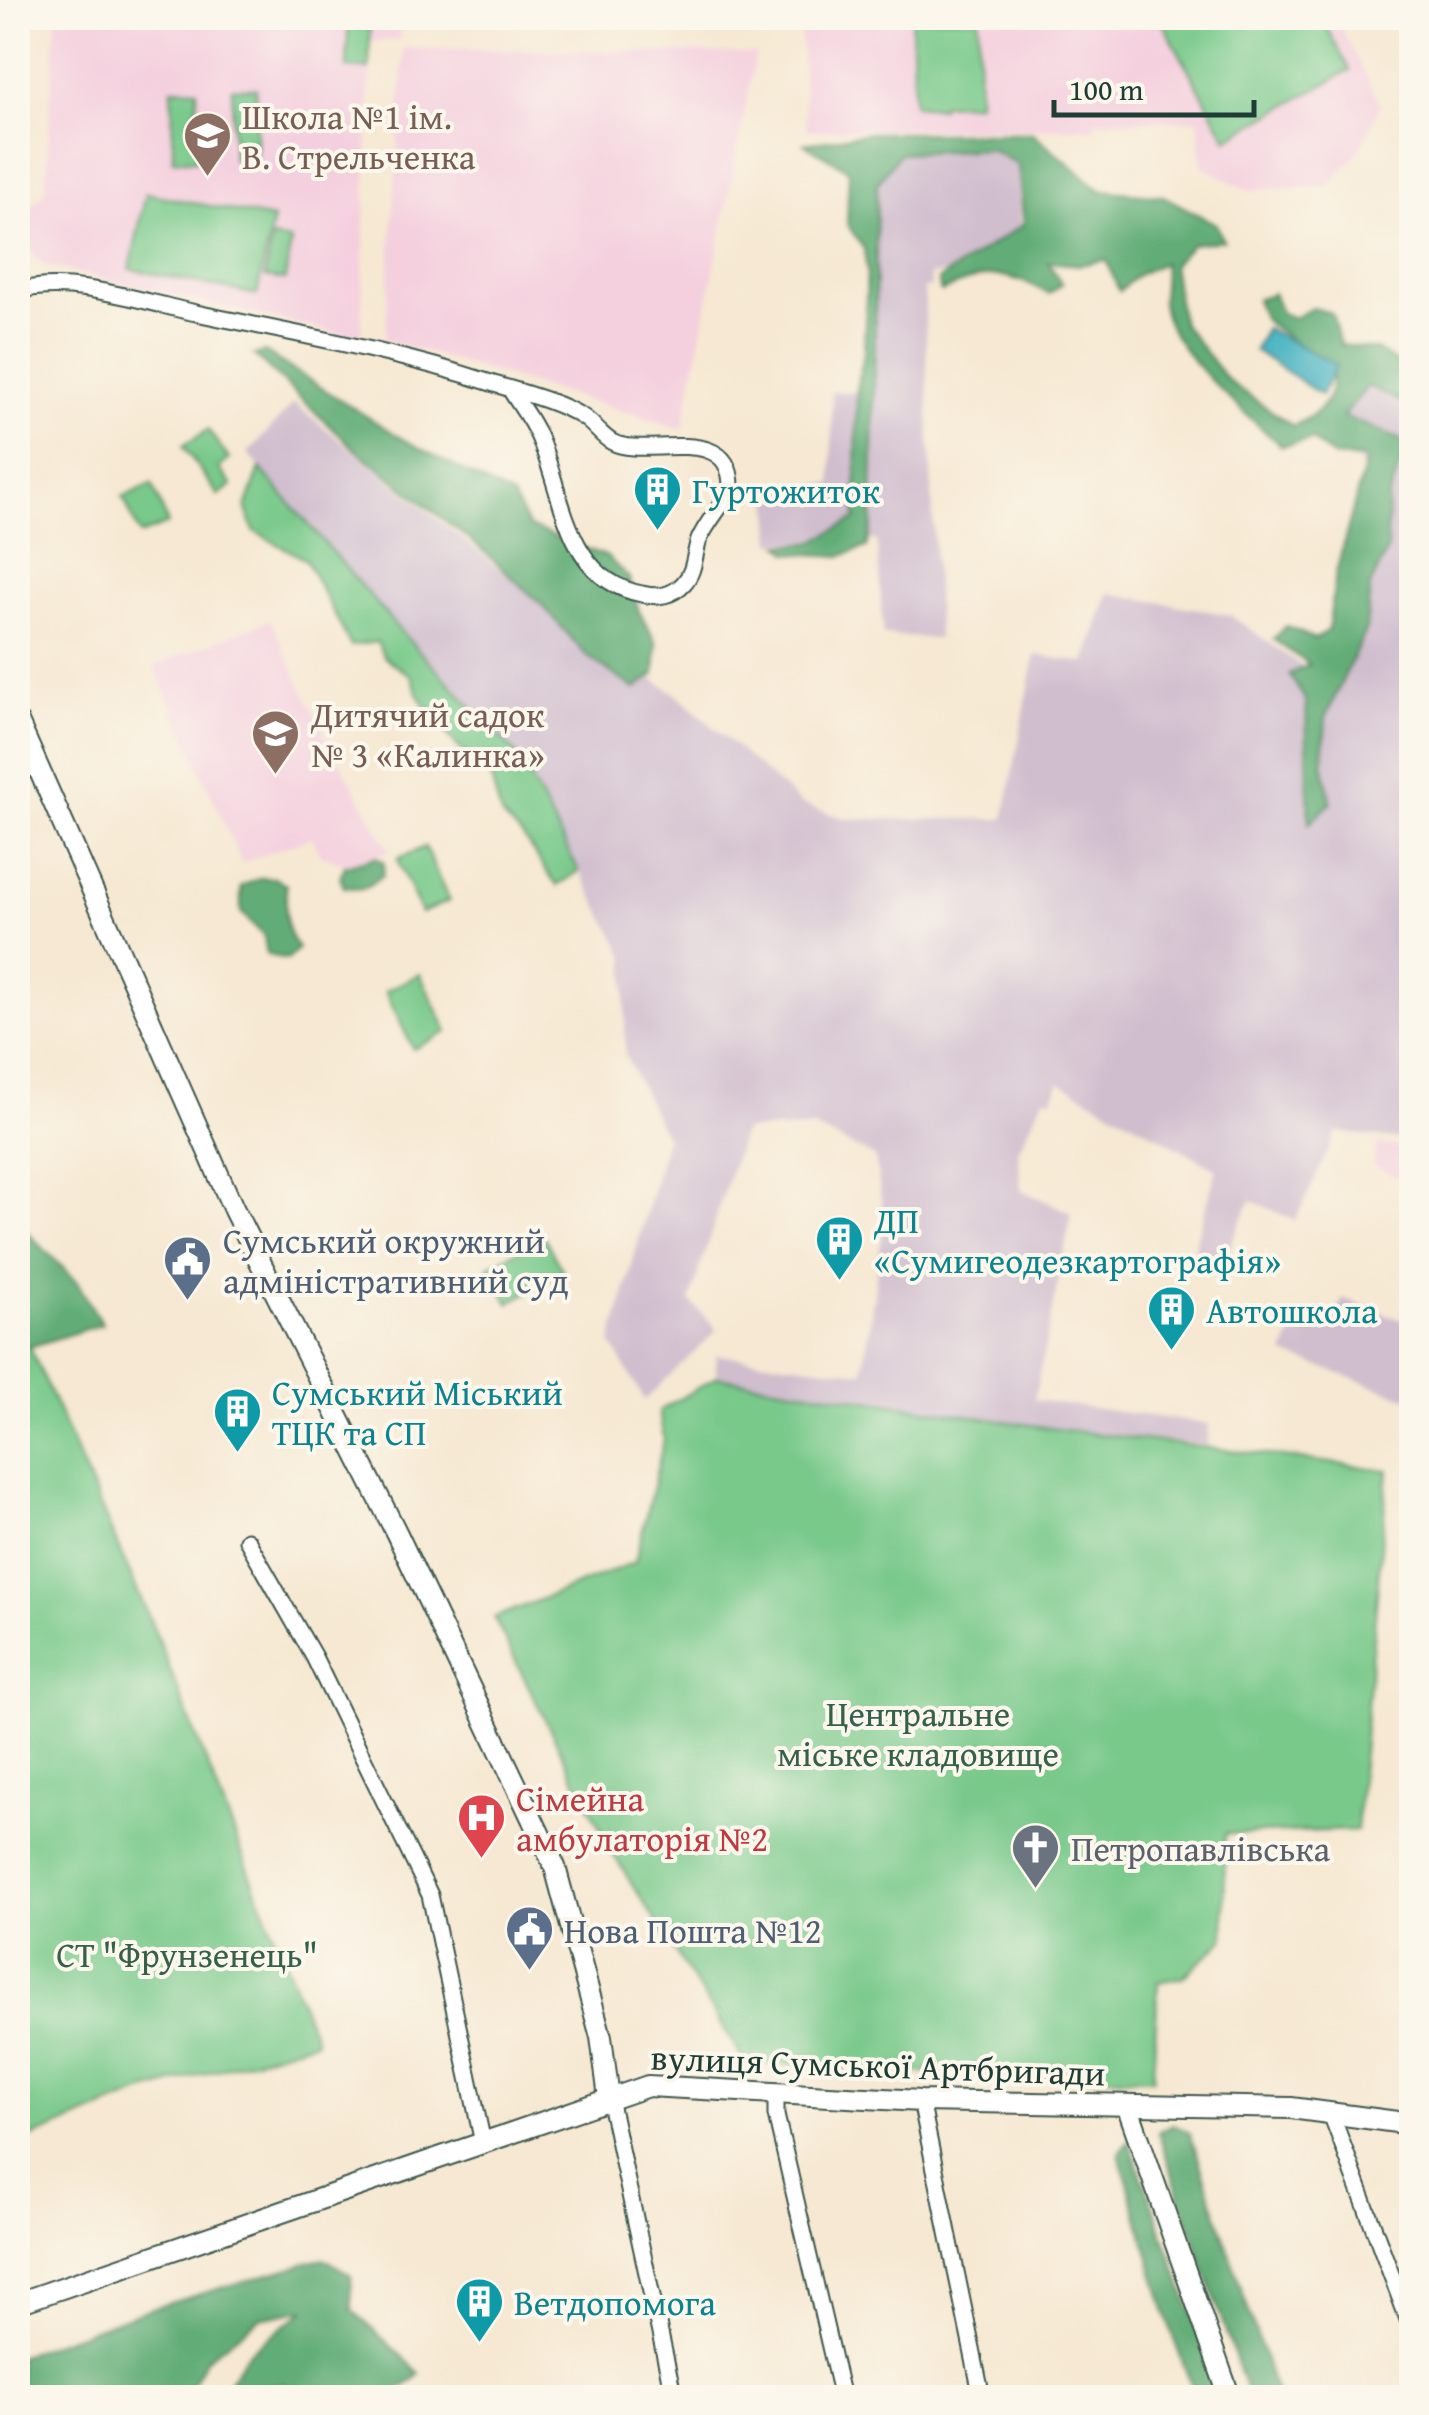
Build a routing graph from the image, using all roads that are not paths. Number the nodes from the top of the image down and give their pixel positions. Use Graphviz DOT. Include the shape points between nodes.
graph roads {
  1 [pos="18,291"];
  2 [pos="510,389"];
  3 [pos="18,722"];
  4 [pos="247,1540"];
  5 [pos="776,2095"];
  6 [pos="610,2098"];
  7 [pos="921,2102"];
  8 [pos="1127,2105"];
  9 [pos="1330,2111"];
  10 [pos="1412,2124"];
  11 [pos="483,2143"];
  12 [pos="18,2302"];
  13 [pos="1412,2330"];
  14 [pos="674,2398"];
  15 [pos="842,2398"];
  16 [pos="982,2398"];
  17 [pos="1230,2398"];
  1 -- 2 [label="street" via="84,290 270,325"];
  2 -- 2 [label="street" via="538,434 568,531 584,556 609,582 632,592 659,598 682,586 692,574 701,536 732,487 722,462 698,448 613,444 584,417"];
  3 -- 6 [label="main road" via="234,1210 554,1866 601,2037"];
  4 -- 11 [label="street" via="314,1657 430,1894"];
  5 -- 6 [label="main road, вулиця Сумської Артбригади" via="648,2086"];
  5 -- 7 [label="main road, вулиця Сумської Артбригади"];
  5 -- 15 [label="street"];
  6 -- 11 [label="main road, вулиця Сумської Артбригади"];
  6 -- 14 [label="street"];
  7 -- 8 [label="main road, вулиця Сумської Артбригади"];
  7 -- 16 [label="street"];
  8 -- 9 [label="main road, вулиця Сумської Артбригади"];
  8 -- 17 [label="main road"];
  9 -- 10 [label="main road, вулиця Сумської Артбригади"];
  9 -- 13 [label="street"];
  11 -- 12 [label="main road, вулиця Сумської Артбригади"];
}
